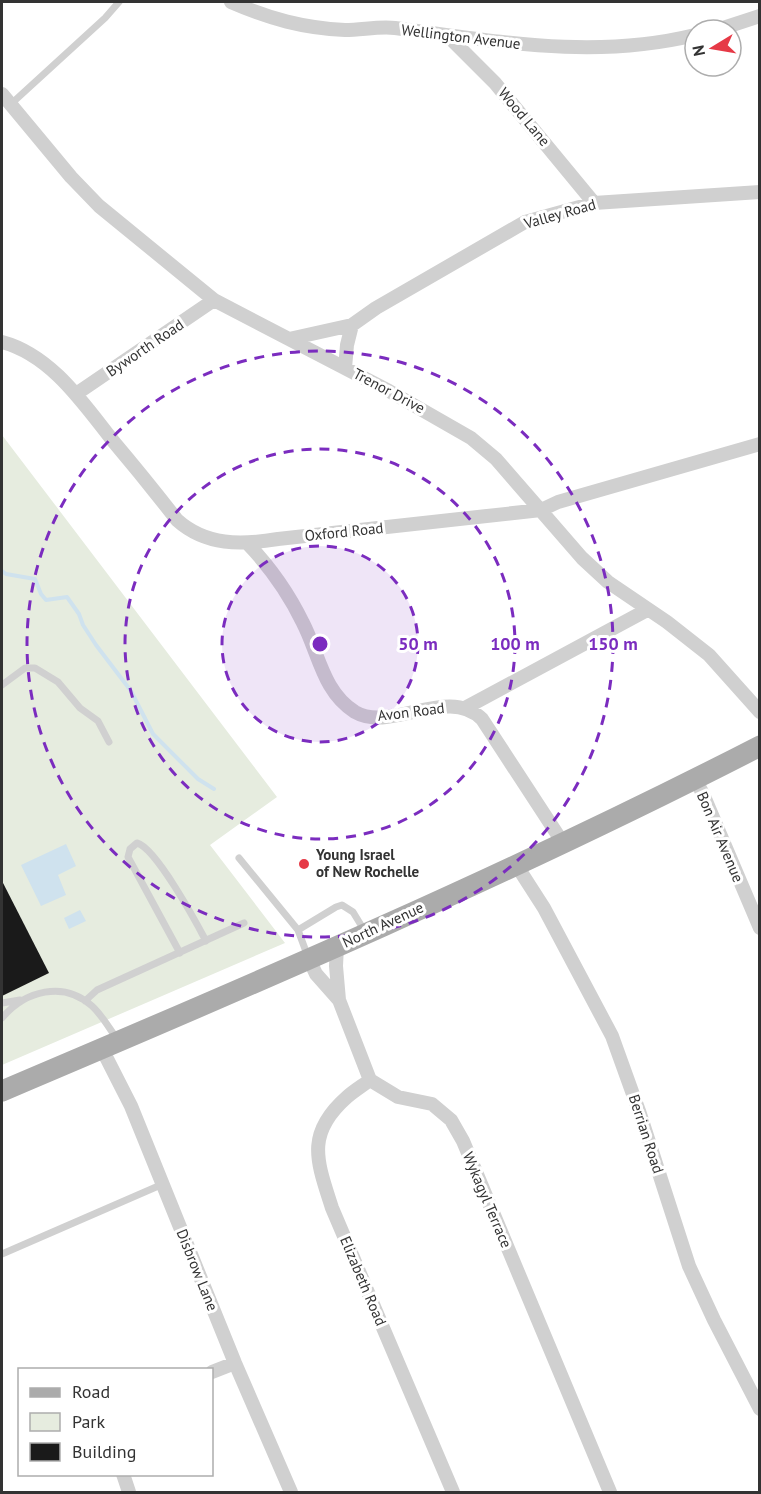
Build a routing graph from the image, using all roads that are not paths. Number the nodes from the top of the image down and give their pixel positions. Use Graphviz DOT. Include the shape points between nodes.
graph roads {
  1 [pos="119,2"];
  2 [pos="231,2"];
  3 [pos="759,16"];
  4 [pos="743,21"];
  5 [pos="448,36"];
  6 [pos="683,37"];
  7 [pos="6,99"];
  8 [pos="759,192"];
  9 [pos="594,203"];
  10 [pos="214,300"];
  11 [pos="352,325"];
  12 [pos="289,339"];
  13 [pos="2,342"];
  14 [pos="345,368"];
  15 [pos="76,394"];
  16 [pos="759,444"];
  17 [pos="541,510"];
  18 [pos="249,544"];
  19 [pos="647,610"];
  20 [pos="2,685"];
  21 [pos="465,708"];
  22 [pos="759,712"];
  23 [pos="110,742"];
  24 [pos="759,746"];
  25 [pos="695,779"];
  26 [pos="563,843"];
  27 [pos="239,858"];
  28 [pos="517,866"];
  29 [pos="244,923"];
  30 [pos="759,928"];
  31 [pos="298,930"];
  32 [pos="365,933"];
  33 [pos="206,941"];
  34 [pos="337,946"];
  35 [pos="180,953"];
  36 [pos="309,959"];
  37 [pos="21,1000"];
  38 [pos="339,1000"];
  39 [pos="86,1001"];
  40 [pos="2,1003"];
  41 [pos="2,1018"];
  42 [pos="110,1045"];
  43 [pos="370,1080"];
  44 [pos="2,1091"];
  45 [pos="163,1184"];
  46 [pos="2,1254"];
  47 [pos="235,1363"];
  48 [pos="213,1372"];
  49 [pos="759,1409"];
  50 [pos="124,1476"];
  51 [pos="129,1492"];
  52 [pos="291,1492"];
  53 [pos="453,1492"];
  54 [pos="610,1492"];
  1 -- 7 [label="lane" via="105,18"];
  2 -- 5 [label="street, Wellington Avenue" via="267,17 311,28 392,28"];
  3 -- 4 [label="street"];
  5 -- 6 [label="street, Wellington Avenue" via="585,49"];
  5 -- 9 [label="street, Wood Lane" via="495,83"];
  7 -- 10 [label="street, Trenor Drive" via="99,206"];
  8 -- 9 [label="street, Valley Road"];
  9 -- 11 [label="street, Valley Road" via="525,222"];
  10 -- 12 [label="street, Trenor Drive"];
  10 -- 15 [label="street, Byworth Road"];
  11 -- 12 [label="street, Valley Road"];
  11 -- 14 [label="street"];
  12 -- 14 [label="street, Trenor Drive"];
  13 -- 15 [label="street, Oxford Road" via="45,363"];
  14 -- 17 [label="street, Trenor Drive" via="471,438 496,459"];
  15 -- 18 [label="street, Oxford Road" via="186,528 213,540"];
  16 -- 17 [label="street, Oxford Road"];
  17 -- 18 [label="street, Oxford Road"];
  17 -- 19 [label="street, Trenor Drive" via="582,558"];
  18 -- 21 [label="street, Avon Road" via="293,605 329,687 341,702 364,716 380,717 441,707"];
  19 -- 21 [label="street"];
  19 -- 22 [label="street, Trenor Drive" via="709,655"];
  20 -- 23 [label="lane" via="25,668 35,668 58,682 80,708 98,721"];
  21 -- 26 [label="street, Avon Road" via="482,719"];
  24 -- 25 [label="main road, North Avenue"];
  25 -- 26 [label="main road, North Avenue"];
  25 -- 30 [label="street, Bon Air Avenue"];
  26 -- 28 [label="main road, North Avenue"];
  27 -- 31 [label="lane"];
  28 -- 32 [label="main road, North Avenue"];
  28 -- 49 [label="street, Berrian Road" via="544,908 612,1036 689,1266"];
  29 -- 33 [label="lane"];
  31 -- 32 [label="lane" via="342,905 353,912"];
  31 -- 36 [label="lane"];
  32 -- 34 [label="main road, North Avenue"];
  33 -- 35 [label="lane"];
  33 -- 35 [label="lane" via="172,884 137,843 128,857"];
  34 -- 36 [label="main road, North Avenue"];
  34 -- 38 [label="street"];
  35 -- 39 [label="lane" via="97,990"];
  36 -- 38 [label="street" via="316,974"];
  36 -- 42 [label="main road, North Avenue"];
  37 -- 39 [label="lane" via="63,991"];
  37 -- 40 [label="lane"];
  37 -- 41 [label="lane"];
  38 -- 43 [label="street"];
  39 -- 42 [label="lane" via="94,1008"];
  42 -- 44 [label="main road, North Avenue"];
  42 -- 45 [label="street, Disbrow Lane"];
  43 -- 53 [label="street, Elizabeth Road" via="323,1123 318,1138 321,1175"];
  43 -- 54 [label="street, Wykagyl Terrace" via="398,1097 432,1104 451,1120"];
  45 -- 46 [label="lane"];
  45 -- 47 [label="street, Disbrow Lane"];
  47 -- 48 [label="street"];
  47 -- 52 [label="street, Disbrow Lane"];
  50 -- 51 [label="street"];
}
